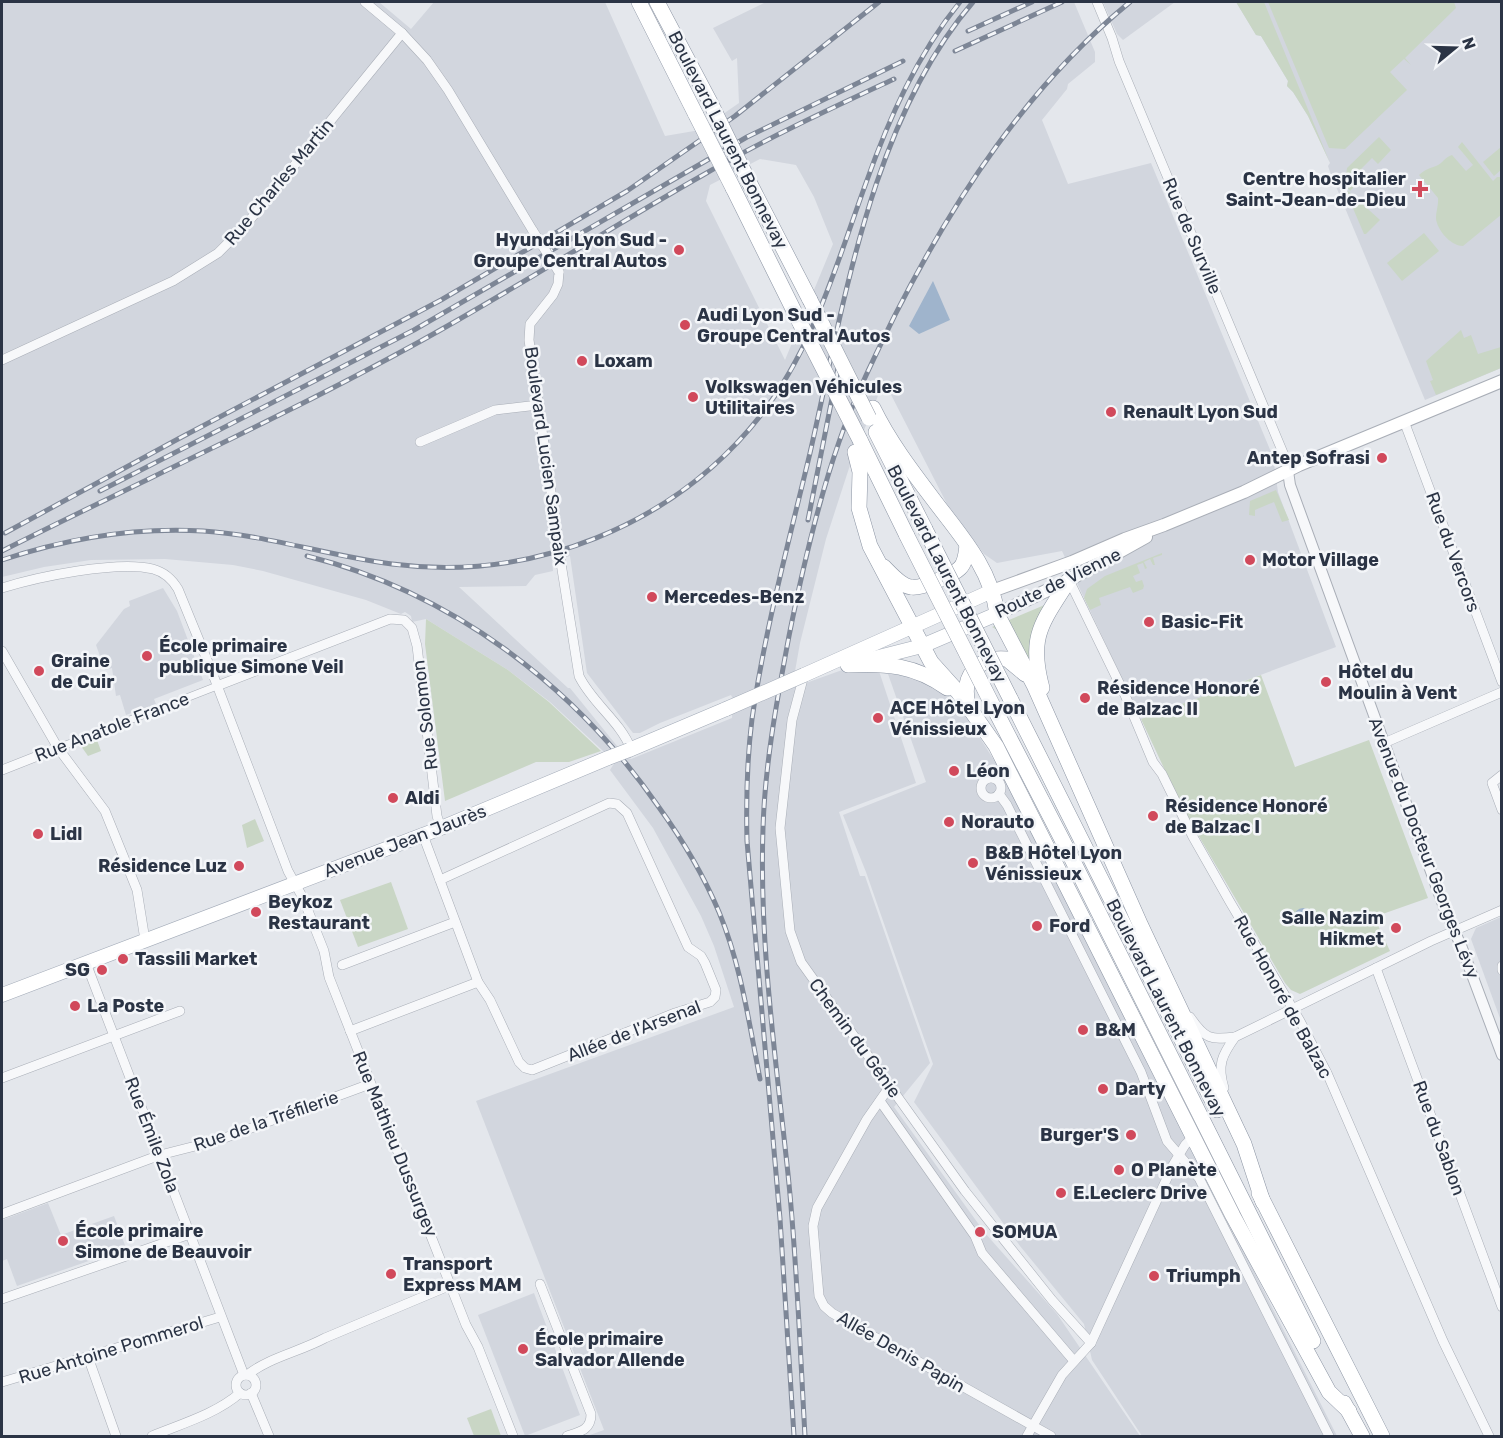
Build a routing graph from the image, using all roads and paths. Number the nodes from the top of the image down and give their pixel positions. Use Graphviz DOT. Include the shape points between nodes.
graph roads {
  1 [pos="365,2"];
  2 [pos="639,2"];
  3 [pos="657,2"];
  4 [pos="1097,2"];
  5 [pos="402,33"];
  6 [pos="2,360"];
  7 [pos="1502,381"];
  8 [pos="538,405"];
  9 [pos="871,413"];
  10 [pos="1404,421"];
  11 [pos="420,442"];
  12 [pos="857,446"];
  13 [pos="1288,471"];
  14 [pos="1164,525"];
  15 [pos="967,544"];
  16 [pos="879,564"];
  17 [pos="1062,565"];
  18 [pos="1069,580"];
  19 [pos="2,588"];
  20 [pos="992,591"];
  21 [pos="997,614"];
  22 [pos="390,619"];
  23 [pos="911,626"];
  24 [pos="922,646"];
  25 [pos="2,651"];
  26 [pos="848,664"];
  27 [pos="804,675"];
  28 [pos="1502,682"];
  29 [pos="1034,685"];
  30 [pos="217,686"];
  31 [pos="1502,692"];
  32 [pos="968,706"];
  33 [pos="1051,723"];
  34 [pos="985,728"];
  35 [pos="1384,743"];
  36 [pos="58,748"];
  37 [pos="630,749"];
  38 [pos="2,770"];
  39 [pos="1502,775"];
  40 [pos="995,778"];
  41 [pos="999,794"];
  42 [pos="1502,810"];
  43 [pos="441,828"];
  44 [pos="423,835"];
  45 [pos="440,880"];
  46 [pos="295,883"];
  47 [pos="1502,910"];
  48 [pos="456,922"];
  49 [pos="1454,931"];
  50 [pos="145,940"];
  51 [pos="1156,958"];
  52 [pos="86,963"];
  53 [pos="342,965"];
  54 [pos="1376,968"];
  55 [pos="478,982"];
  56 [pos="2,995"];
  57 [pos="1292,1007"];
  58 [pos="180,1011"];
  59 [pos="350,1031"];
  60 [pos="114,1036"];
  61 [pos="1235,1037"];
  62 [pos="1502,1055"];
  63 [pos="2,1078"];
  64 [pos="370,1084"];
  65 [pos="890,1086"];
  66 [pos="880,1101"];
  67 [pos="1193,1137"];
  68 [pos="1244,1144"];
  69 [pos="1179,1154"];
  70 [pos="160,1155"];
  71 [pos="1263,1202"];
  72 [pos="2,1214"];
  73 [pos="190,1234"];
  74 [pos="540,1284"];
  75 [pos="450,1286"];
  76 [pos="2,1299"];
  77 [pos="1502,1307"];
  78 [pos="220,1317"];
  79 [pos="1090,1343"];
  80 [pos="88,1357"];
  81 [pos="1074,1361"];
  82 [pos="245,1375"];
  83 [pos="2,1382"];
  84 [pos="240,1393"];
  85 [pos="251,1393"];
  86 [pos="1349,1411"];
  87 [pos="1033,1426"];
  88 [pos="116,1437"];
  89 [pos="153,1437"];
  90 [pos="269,1437"];
  91 [pos="513,1437"];
  92 [pos="567,1437"];
  93 [pos="1028,1437"];
  94 [pos="1051,1437"];
  95 [pos="1329,1437"];
  96 [pos="1362,1437"];
  97 [pos="1382,1437"];
  98 [pos="1489,1437"];
  1 -- 5 [label="street, Boulevard Lucien Sampaix"];
  2 -- 12 [label="highway, Boulevard Laurent Bonnevay, bridge" via="836,392"];
  3 -- 9 [label="highway, Boulevard Laurent Bonnevay, bridge"];
  4 -- 13 [label="street, Rue de Surville"];
  5 -- 6 [label="street, Rue Charles Martin" via="219,253 173,281"];
  5 -- 8 [label="street, Boulevard Lucien Sampaix, bridge" via="448,90 559,272 553,295 530,324"];
  7 -- 10 [label="main road, Route de Vienne"];
  8 -- 11 [label="street" via="495,410"];
  8 -- 37 [label="street, Boulevard Lucien Sampaix, bridge" via="579,676"];
  9 -- 15 [label="highway"];
  9 -- 71 [label="highway, Boulevard Laurent Bonnevay, bridge" via="925,529"];
  10 -- 13 [label="main road, Route de Vienne"];
  10 -- 28 [label="street, Rue du Vercors"];
  12 -- 16 [label="highway" via="860,514"];
  12 -- 86 [label="highway, Boulevard Laurent Bonnevay, bridge" via="908,536"];
  13 -- 14 [label="main road, Route de Vienne"];
  13 -- 35 [label="street, Avenue du Docteur Georges Lévy" via="1309,540"];
  14 -- 17 [label="main road, Route de Vienne"];
  14 -- 18 [label="main road, Route de Vienne"];
  15 -- 16 [label="highway" via="961,567 920,586 904,585"];
  15 -- 20 [label="highway"];
  16 -- 23 [label="highway"];
  17 -- 18 [label="street, Rue Honoré de Balzac"];
  17 -- 20 [label="main road, Route de Vienne"];
  18 -- 21 [label="main road, Route de Vienne"];
  18 -- 33 [label="highway" via="1036,639 1035,658"];
  18 -- 57 [label="street, Rue Honoré de Balzac" via="1153,762"];
  19 -- 30 [label="street, Rue Mathieu Dussurgey" via="84,571 135,567 158,571 178,589"];
  20 -- 21 [label="highway"];
  20 -- 23 [label="main road, Route de Vienne"];
  21 -- 24 [label="main road, Route de Vienne"];
  21 -- 29 [label="highway"];
  22 -- 30 [label="street, Rue Anatole France"];
  22 -- 43 [label="street, Rue Solomon" via="408,624 417,646"];
  23 -- 24 [label="highway"];
  23 -- 27 [label="main road, Route de Vienne"];
  24 -- 26 [label="main road, Route de Vienne"];
  24 -- 32 [label="highway"];
  25 -- 36 [label="street"];
  26 -- 27 [label="main road, Route de Vienne"];
  26 -- 32 [label="highway" via="882,663 912,670 939,682"];
  27 -- 37 [label="main road, Avenue Jean Jaurès, bridge"];
  27 -- 65 [label="street, Chemin du Génie" via="792,720 780,828 790,931 801,962"];
  29 -- 32 [label="highway" via="1013,662 990,660 970,672 966,684"];
  29 -- 33 [label="highway"];
  30 -- 36 [label="street, Rue Anatole France"];
  30 -- 46 [label="street, Rue Mathieu Dussurgey"];
  31 -- 35 [label="street"];
  32 -- 34 [label="highway"];
  33 -- 51 [label="highway"];
  34 -- 40 [label="street" via="998,759"];
  34 -- 67 [label="highway"];
  35 -- 49 [label="street, Avenue du Docteur Georges Lévy"];
  36 -- 38 [label="street, Rue Anatole France"];
  36 -- 50 [label="street" via="105,811 137,890"];
  37 -- 43 [label="main road, Avenue Jean Jaurès, bridge"];
  39 -- 42 [label="street" via="1492,783"];
  40 -- 41 [label="street" via="1000,785"];
  40 -- 41 [label="street" via="985,780 981,789 987,797"];
  41 -- 69 [label="street" via="1142,1072 1167,1141"];
  43 -- 44 [label="main road, Avenue Jean Jaurès"];
  44 -- 45 [label="street, Allée de l'Arsenal"];
  44 -- 46 [label="main road, Avenue Jean Jaurès"];
  45 -- 48 [label="street, Allée de l'Arsenal"];
  45 -- 55 [label="street, Allée de l'Arsenal" via="609,803 617,804 627,813 688,947 701,956 716,990 710,1002 532,1070 519,1062"];
  46 -- 50 [label="main road, Avenue Jean Jaurès"];
  46 -- 59 [label="street, Rue Mathieu Dussurgey" via="324,951 329,977"];
  47 -- 49 [label="street"];
  48 -- 53 [label="street"];
  48 -- 55 [label="street, Allée de l'Arsenal"];
  49 -- 54 [label="street"];
  49 -- 62 [label="street, Avenue du Docteur Georges Lévy"];
  50 -- 52 [label="main road, Avenue Jean Jaurès"];
  51 -- 61 [label="street" via="1203,1034 1216,1039"];
  51 -- 68 [label="highway"];
  52 -- 56 [label="main road, Avenue Jean Jaurès"];
  52 -- 60 [label="street, Rue Émile Zola"];
  54 -- 57 [label="street"];
  54 -- 77 [label="street, Rue du Sablon"];
  55 -- 59 [label="street"];
  57 -- 61 [label="street"];
  57 -- 98 [label="street, Rue Honoré de Balzac" via="1327,1073"];
  58 -- 60 [label="street"];
  59 -- 64 [label="street, Rue Mathieu Dussurgey"];
  60 -- 63 [label="street"];
  60 -- 70 [label="street, Rue Émile Zola"];
  61 -- 68 [label="street" via="1220,1066"];
  64 -- 70 [label="street, Rue de la Tréfilerie" via="219,1140"];
  64 -- 75 [label="street, Rue Mathieu Dussurgey"];
  65 -- 66 [label="street, Allée Denis Papin"];
  65 -- 79 [label="street, Chemin du Génie" via="965,1191"];
  66 -- 81 [label="street" via="975,1236 982,1253"];
  66 -- 87 [label="street, Allée Denis Papin" via="817,1208 813,1226 819,1296 832,1313"];
  67 -- 69 [label="street"];
  67 -- 86 [label="highway" via="1329,1392"];
  68 -- 71 [label="highway"];
  69 -- 79 [label="street"];
  69 -- 95 [label="street" via="1199,1178"];
  70 -- 72 [label="street, Rue de la Tréfilerie"];
  70 -- 73 [label="street, Rue Émile Zola"];
  71 -- 97 [label="highway, Boulevard Laurent Bonnevay"];
  73 -- 76 [label="street"];
  73 -- 78 [label="street, Rue Émile Zola"];
  74 -- 92 [label="street" via="591,1414 591,1423 585,1430"];
  75 -- 82 [label="street" via="264,1363"];
  75 -- 91 [label="street, Rue Mathieu Dussurgey"];
  78 -- 80 [label="street, Rue Antoine Pommerol"];
  78 -- 82 [label="street, Rue Émile Zola"];
  79 -- 81 [label="street"];
  80 -- 83 [label="street, Rue Antoine Pommerol"];
  80 -- 88 [label="street"];
  81 -- 87 [label="street"];
  82 -- 84 [label="street" via="239,1377 236,1385"];
  82 -- 85 [label="street, Rue Émile Zola" via="254,1380"];
  84 -- 85 [label="street"];
  84 -- 89 [label="street"];
  85 -- 90 [label="street, Rue Émile Zola"];
  86 -- 96 [label="highway, Boulevard Laurent Bonnevay"];
  87 -- 93 [label="street"];
  87 -- 94 [label="street, Allée Denis Papin"];
}
